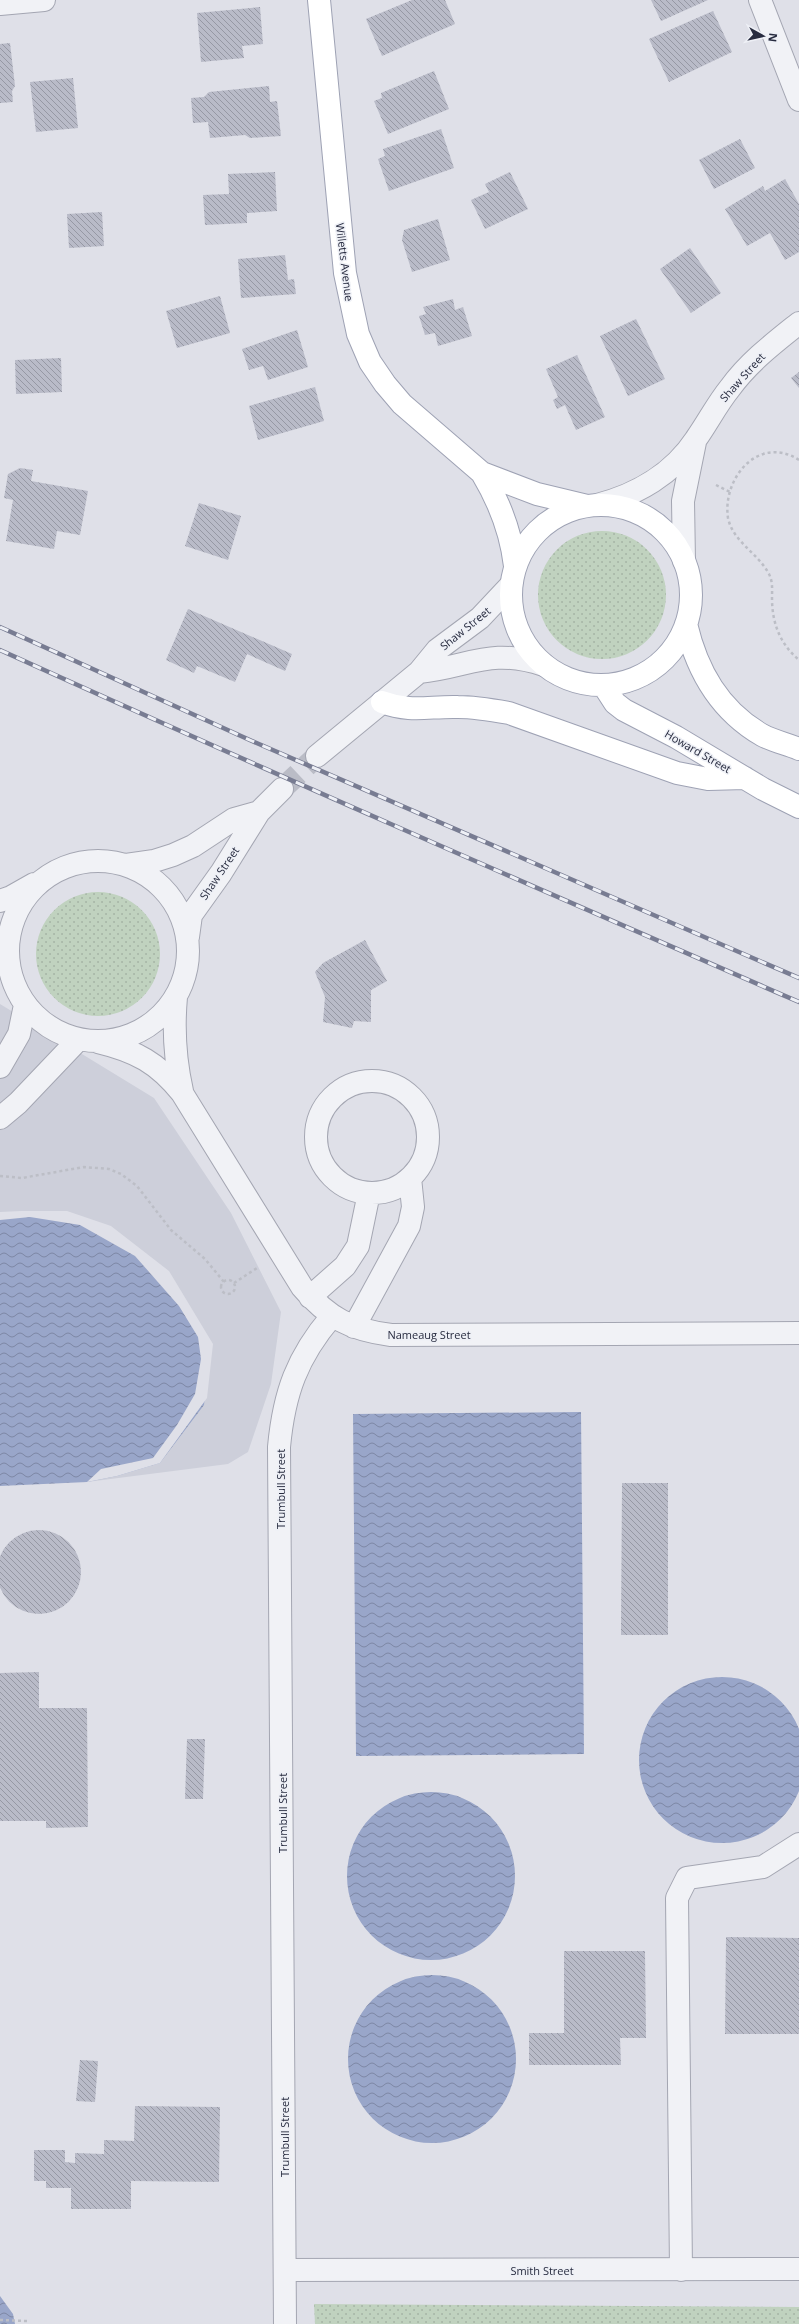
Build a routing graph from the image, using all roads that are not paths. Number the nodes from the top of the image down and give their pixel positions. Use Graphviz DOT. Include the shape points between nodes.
graph roads {
  1 [pos="44,0"];
  2 [pos="319,0"];
  3 [pos="760,0"];
  4 [pos="0,4"];
  5 [pos="799,100"];
  6 [pos="799,323"];
  7 [pos="696,439"];
  8 [pos="482,473"];
  9 [pos="592,505"];
  10 [pos="684,561"];
  11 [pos="513,576"];
  12 [pos="686,624"];
  13 [pos="544,665"];
  14 [pos="419,672"];
  15 [pos="604,686"];
  16 [pos="382,702"];
  17 [pos="799,749"];
  18 [pos="317,756"];
  19 [pos="745,778"];
  20 [pos="282,789"];
  21 [pos="799,807"];
  22 [pos="258,812"];
  23 [pos="126,865"];
  24 [pos="44,879"];
  25 [pos="0,901"];
  26 [pos="188,937"];
  27 [pos="4,959"];
  28 [pos="176,997"];
  29 [pos="25,1005"];
  30 [pos="88,1041"];
  31 [pos="0,1066"];
  32 [pos="182,1093"];
  33 [pos="0,1118"];
  34 [pos="410,1178"];
  35 [pos="369,1193"];
  36 [pos="310,1296"];
  37 [pos="332,1316"];
  38 [pos="354,1327"];
  39 [pos="799,1333"];
  40 [pos="799,1844"];
  41 [pos="799,2269"];
  42 [pos="285,2270"];
  43 [pos="681,2270"];
  44 [pos="285,2324"];
  1 -- 4 [label="street"];
  2 -- 8 [label="main road, Willetts Avenue" via="344,273 358,334 370,362 402,404"];
  3 -- 5 [label="street"];
  6 -- 7 [label="street, Shaw Street" via="751,363 717,406"];
  7 -- 9 [label="street, Shaw Street" via="684,456 653,482 629,495"];
  7 -- 10 [label="street, Shaw Street" via="684,501"];
  8 -- 9 [label="main road, Willetts Avenue" via="537,494"];
  8 -- 11 [label="main road, Willetts Avenue" via="506,520 512,543"];
  9 -- 10 [label="main road, Willetts Avenue" via="626,509 658,525 673,541"];
  9 -- 11 [label="main road" via="556,517 538,530 525,547"];
  10 -- 12 [label="main road, Willetts Avenue" via="690,581 691,603"];
  11 -- 13 [label="main road, Willetts Avenue" via="512,610 518,631 529,650"];
  11 -- 14 [label="street, Shaw Street" via="480,618 437,650"];
  12 -- 15 [label="main road, Willetts Avenue" via="677,644 663,661 626,683"];
  12 -- 17 [label="main road" via="700,670 727,708 763,735"];
  13 -- 14 [label="street, Shaw Street" via="526,660 490,657 471,660 453,667"];
  13 -- 15 [label="main road, Willetts Avenue" via="562,677 583,684"];
  14 -- 16 [label="street, Shaw Street"];
  15 -- 19 [label="main road, Howard Street" via="615,703 624,710"];
  16 -- 18 [label="street, Shaw Street"];
  16 -- 19 [label="main road" via="405,709 483,708 509,713 677,773 708,779"];
  19 -- 21 [label="main road, Howard Street"];
  20 -- 22 [label="street, Shaw Street"];
  22 -- 23 [label="street, Shaw Street" via="234,820 173,855"];
  22 -- 26 [label="street, Shaw Street" via="221,873 191,915"];
  23 -- 24 [label="street" via="105,860 83,862 62,868"];
  23 -- 26 [label="street" via="148,876 167,892 181,913"];
  24 -- 25 [label="street"];
  24 -- 27 [label="street, Nameaug Street" via="27,895 15,916"];
  26 -- 28 [label="street" via="189,958 185,978"];
  27 -- 29 [label="street, Nameaug Street"];
  28 -- 30 [label="street" via="162,1016 143,1030 122,1039"];
  28 -- 32 [label="street, Nameaug Street" via="174,1045"];
  29 -- 30 [label="street, Nameaug Street" via="40,1021 57,1033"];
  29 -- 31 [label="street" via="19,1034"];
  30 -- 32 [label="street, Nameaug Street" via="123,1048 146,1059 160,1068"];
  30 -- 33 [label="street"];
  32 -- 36 [label="street, Nameaug Street"];
  34 -- 35 [label="street" via="386,1191"];
  34 -- 35 [label="street" via="425,1156 429,1137 426,1118 416,1101 402,1088 384,1081 364,1081 346,1087 331,1099 321,1115 316,1132 318,1150 324,1166 336,1180 352,1189"];
  34 -- 38 [label="street" via="413,1207 409,1226"];
  35 -- 36 [label="street" via="358,1246 345,1266"];
  36 -- 37 [label="street, Nameaug Street"];
  37 -- 38 [label="street, Nameaug Street"];
  37 -- 42 [label="street, Trumbull Street" via="315,1336 300,1361 288,1389 279,1447"];
  38 -- 39 [label="street, Nameaug Street" via="370,1333 391,1335"];
  40 -- 43 [label="street" via="763,1867 687,1878 677,1898"];
  41 -- 43 [label="street, Smith Street"];
  42 -- 43 [label="street, Smith Street"];
  42 -- 44 [label="street, Trumbull Street"];
}
